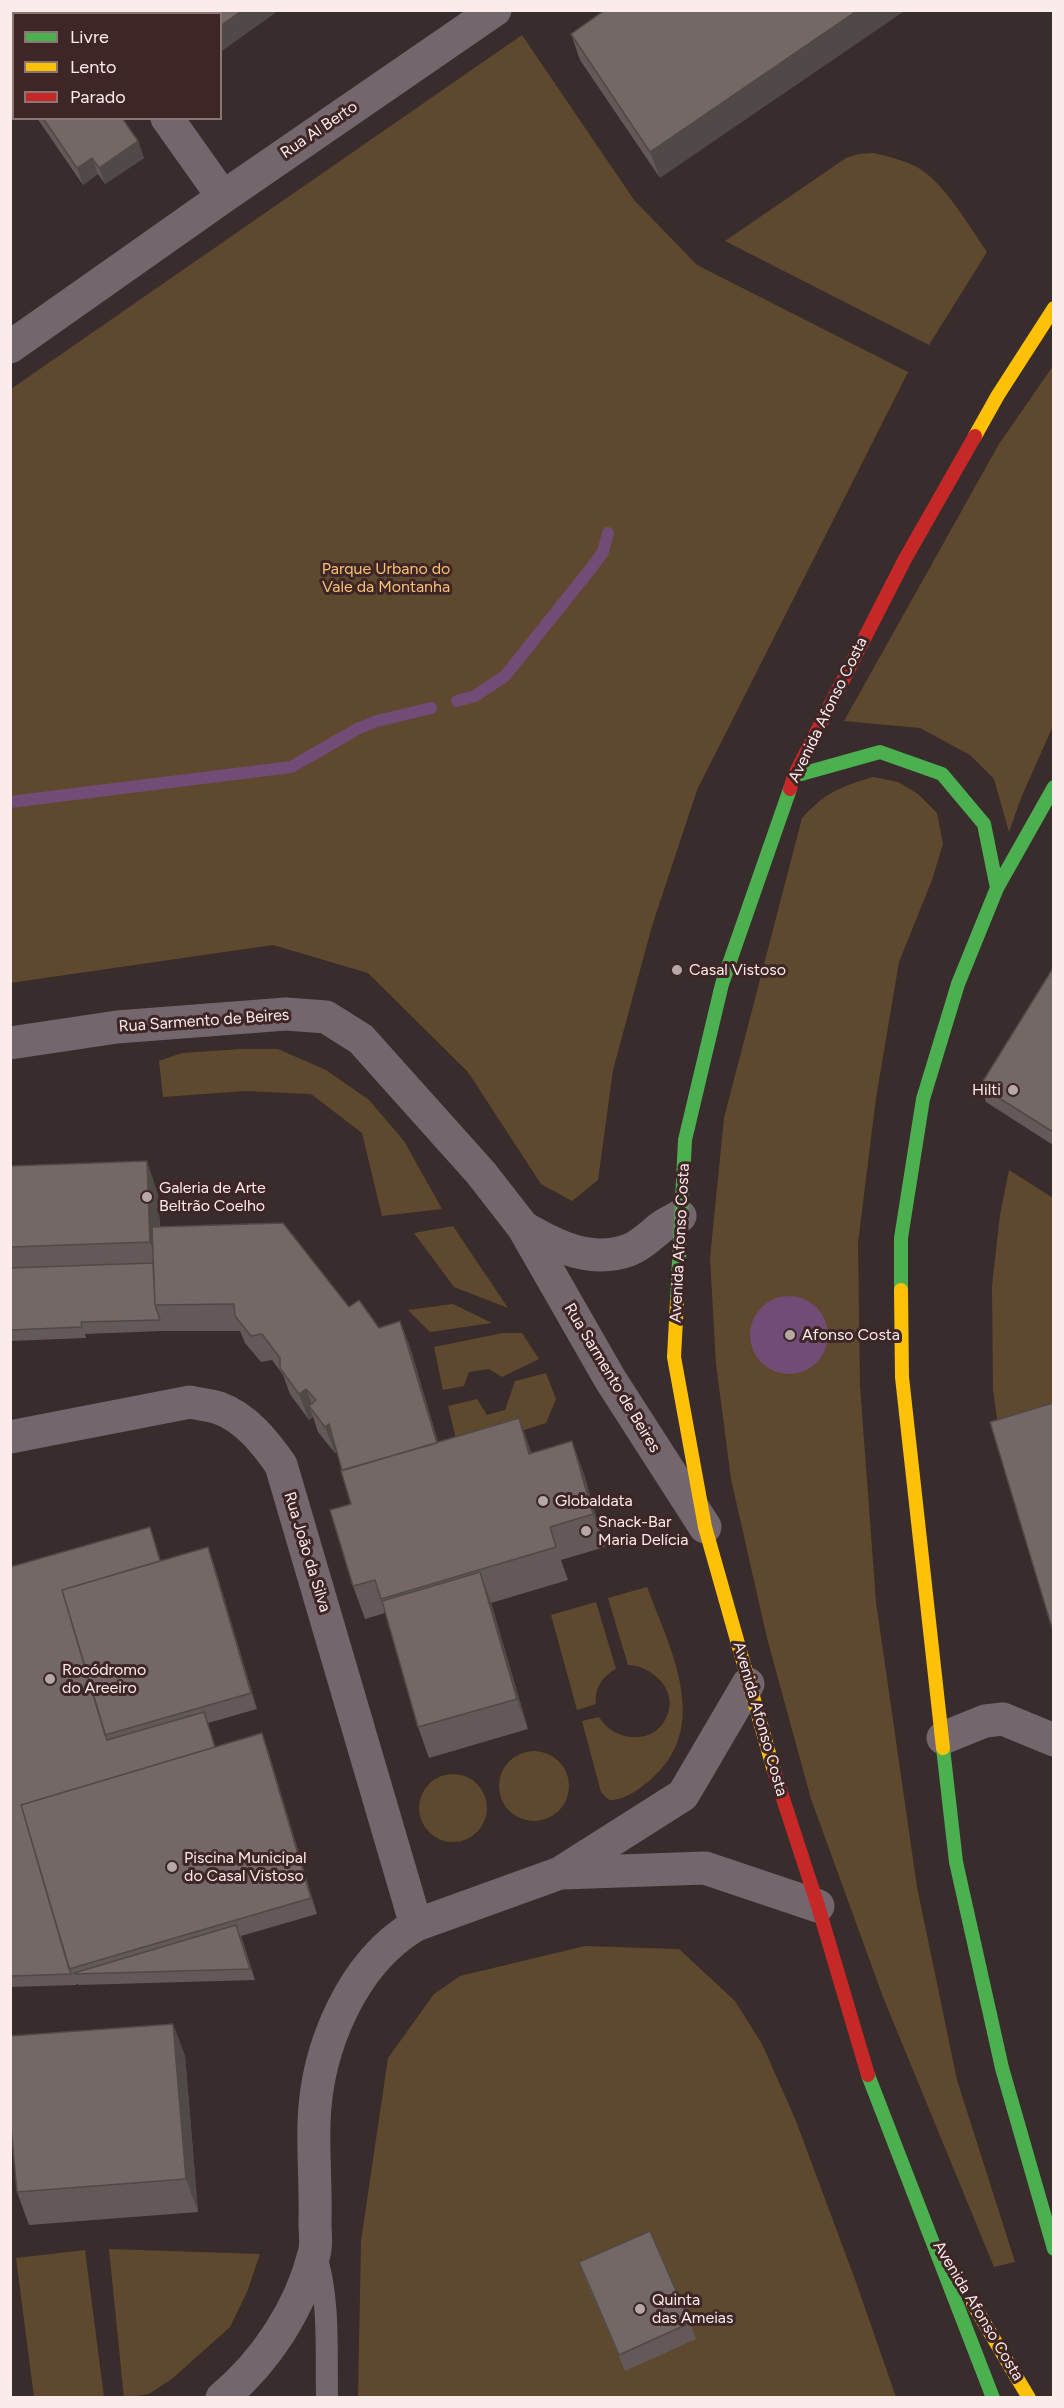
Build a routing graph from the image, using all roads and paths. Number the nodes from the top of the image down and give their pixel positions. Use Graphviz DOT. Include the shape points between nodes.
graph roads {
  1 [pos="495,10"];
  2 [pos="168,120"];
  3 [pos="223,197"];
  4 [pos="1053,308"];
  5 [pos="10,347"];
  6 [pos="794,776"];
  7 [pos="1053,787"];
  8 [pos="997,888"];
  9 [pos="10,1043"];
  10 [pos="680,1216"];
  11 [pos="522,1227"];
  12 [pos="10,1437"];
  13 [pos="705,1527"];
  14 [pos="748,1684"];
  15 [pos="942,1738"];
  16 [pos="1053,1740"];
  17 [pos="560,1873"];
  18 [pos="818,1906"];
  19 [pos="416,1925"];
  20 [pos="927,2225"];
  21 [pos="1053,2249"];
  22 [pos="315,2252"];
  23 [pos="222,2397"];
  24 [pos="327,2397"];
  25 [pos="993,2397"];
  26 [pos="1029,2397"];
  1 -- 3 [label="street, Rua Al Berto"];
  2 -- 3 [label="street"];
  3 -- 5 [label="street, Rua Al Berto"];
  4 -- 6 [label="main road, Avenida Afonso Costa" via="904,558"];
  6 -- 8 [label="main road" via="880,752 942,774 984,824"];
  6 -- 10 [label="main road, Avenida Afonso Costa" via="723,984 685,1140"];
  7 -- 8 [label="main road"];
  8 -- 15 [label="main road" via="958,984 923,1099 901,1238 902,1377"];
  9 -- 11 [label="street, Rua Sarmento de Beires" via="117,1027 286,1014 326,1017 361,1039 481,1173"];
  10 -- 11 [label="street, Rua Sarmento de Beires" via="629,1250 597,1255 572,1252"];
  10 -- 13 [label="main road, Avenida Afonso Costa" via="674,1357"];
  11 -- 13 [label="street, Rua Sarmento de Beires" via="610,1379"];
  12 -- 19 [label="street, Rua João da Silva" via="190,1402 219,1408 249,1426 267,1444 281,1465"];
  13 -- 14 [label="main road, Avenida Afonso Costa"];
  14 -- 17 [label="street" via="683,1795"];
  14 -- 18 [label="main road, Avenida Afonso Costa"];
  15 -- 16 [label="street" via="985,1721 1003,1719"];
  15 -- 21 [label="main road" via="956,1862 1002,2068"];
  17 -- 18 [label="street" via="705,1868"];
  17 -- 19 [label="street"];
  18 -- 20 [label="main road, Avenida Afonso Costa" via="872,2088"];
  19 -- 22 [label="street" via="384,1948 364,1971 335,2026 317,2077"];
  20 -- 25 [label="main road, Avenida Afonso Costa"];
  20 -- 26 [label="main road, Avenida Afonso Costa"];
  22 -- 23 [label="street" via="298,2300 274,2342"];
  22 -- 24 [label="lane" via="323,2277"];
}
